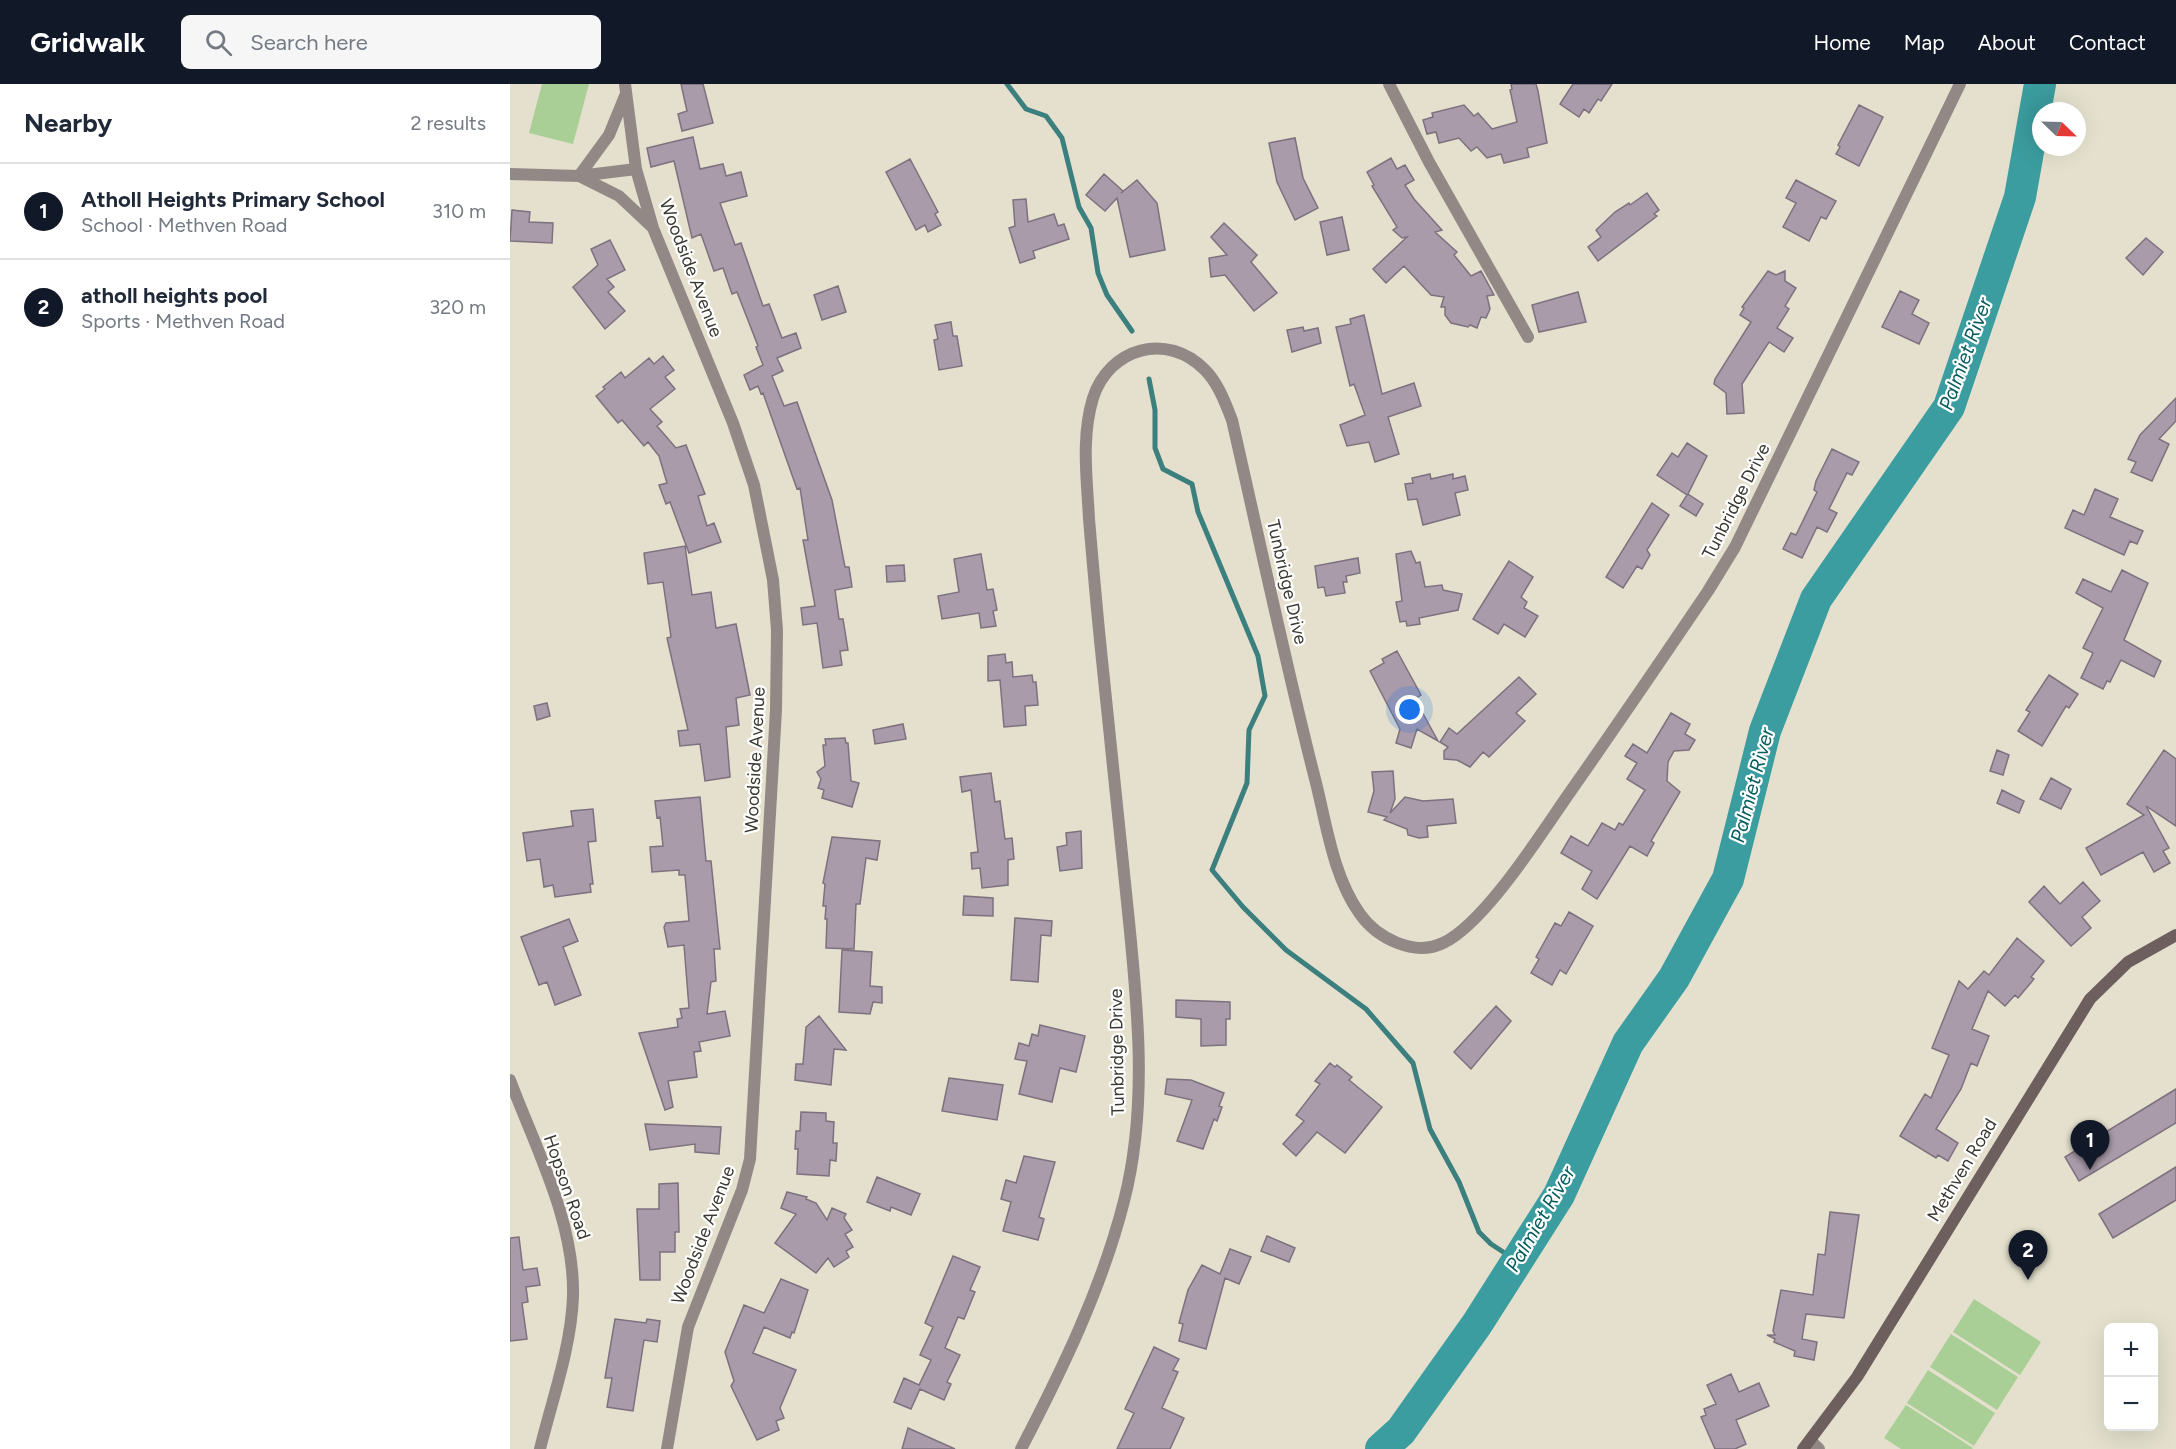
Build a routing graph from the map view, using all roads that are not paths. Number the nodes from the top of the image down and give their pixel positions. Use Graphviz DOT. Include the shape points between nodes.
graph roads {
  1 [pos="1389,84"];
  2 [pos="1960,84"];
  3 [pos="625,89"];
  4 [pos="636,169"];
  5 [pos="510,174"];
  6 [pos="579,176"];
  7 [pos="653,228"];
  8 [pos="1528,337"];
  9 [pos="2176,935"];
  10 [pos="510,1080"];
  11 [pos="1811,1446"];
  12 [pos="540,1449"];
  13 [pos="667,1449"];
  14 [pos="1021,1449"];
  1 -- 8 [label="street"];
  2 -- 14 [label="street, Tunbridge Drive" via="1714,582 1526,855 1473,921 1443,943 1419,949 1385,937 1369,926 1347,892 1305,737 1232,420 1215,384 1192,359 1162,349 1130,353 1113,363 1102,378 1089,416 1086,474 1132,954 1138,1113 1128,1182 1113,1239 1067,1360"];
  3 -- 4 [label="street, Woodside Avenue"];
  3 -- 6 [label="street" via="609,135"];
  4 -- 6 [label="street"];
  4 -- 7 [label="street, Woodside Avenue"];
  5 -- 6 [label="street"];
  6 -- 7 [label="street" via="619,196"];
  7 -- 13 [label="street, Woodside Avenue" via="733,423 754,485 773,580 778,659 750,1159 742,1190 688,1327"];
  9 -- 11 [label="street, Methven Road" via="2128,962 2090,999"];
  10 -- 12 [label="street, Hopson Road" via="562,1219 572,1270 569,1325"];
}
